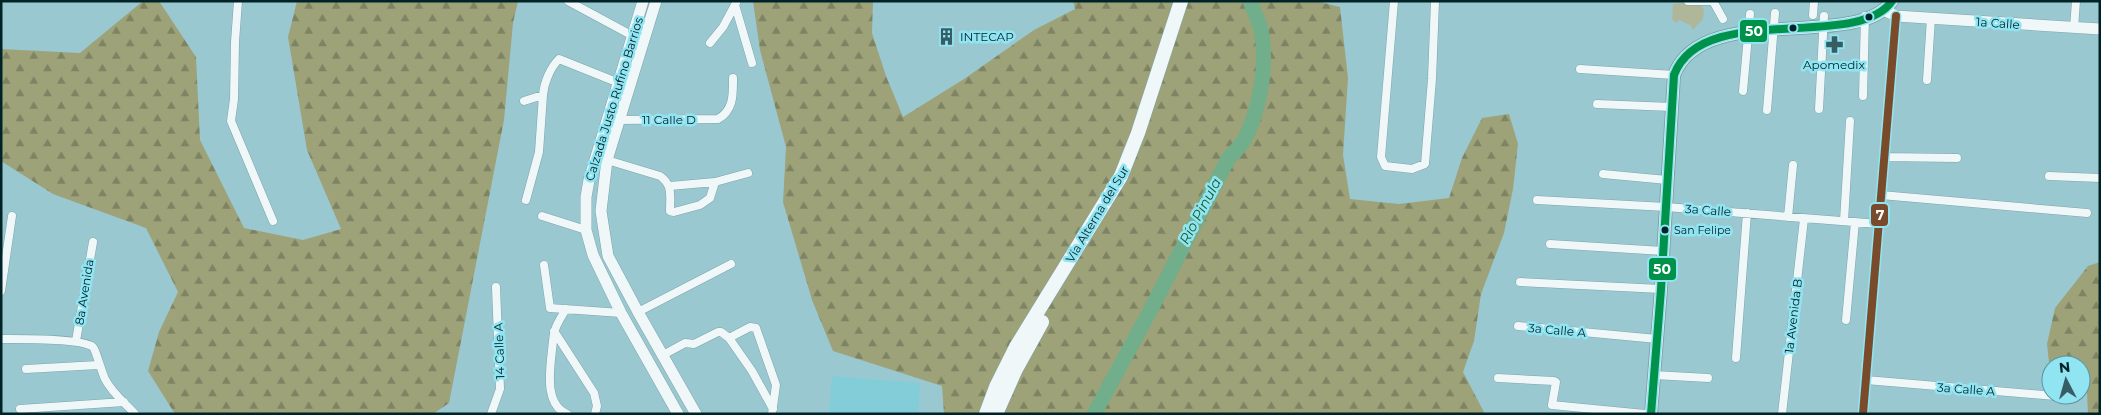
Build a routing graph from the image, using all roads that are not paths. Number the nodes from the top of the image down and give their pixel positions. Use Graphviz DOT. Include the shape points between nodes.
graph roads {
  1 [pos="238,1"];
  2 [pos="568,1"];
  3 [pos="643,1"];
  4 [pos="656,1"];
  5 [pos="1181,1"];
  6 [pos="1190,1"];
  7 [pos="1394,1"];
  8 [pos="1435,1"];
  9 [pos="1688,1"];
  10 [pos="1713,1"];
  11 [pos="1814,1"];
  12 [pos="2076,1"];
  13 [pos="736,3"];
  14 [pos="1879,11"];
  15 [pos="1779,13"];
  16 [pos="1750,14"];
  17 [pos="1814,16"];
  18 [pos="1896,16"];
  19 [pos="1931,18"];
  20 [pos="1723,19"];
  21 [pos="1708,24"];
  22 [pos="2074,28"];
  23 [pos="2100,29"];
  24 [pos="633,36"];
  25 [pos="1694,37"];
  26 [pos="710,43"];
  27 [pos="752,63"];
  28 [pos="1580,69"];
  29 [pos="1674,75"];
  30 [pos="733,78"];
  31 [pos="1927,80"];
  32 [pos="619,83"];
  33 [pos="1743,90"];
  34 [pos="543,95"];
  35 [pos="1863,96"];
  36 [pos="524,101"];
  37 [pos="1597,104"];
  38 [pos="1672,107"];
  39 [pos="1819,109"];
  40 [pos="1766,110"];
  41 [pos="620,120"];
  42 [pos="1850,121"];
  43 [pos="606,142"];
  44 [pos="1884,157"];
  45 [pos="1957,158"];
  46 [pos="607,160"];
  47 [pos="1793,165"];
  48 [pos="748,173"];
  49 [pos="1603,174"];
  50 [pos="2049,176"];
  51 [pos="2100,178"];
  52 [pos="1667,180"];
  53 [pos="714,182"];
  54 [pos="670,186"];
  55 [pos="1881,196"];
  56 [pos="526,200"];
  57 [pos="1537,200"];
  58 [pos="1666,207"];
  59 [pos="1747,213"];
  60 [pos="2087,213"];
  61 [pos="12,216"];
  62 [pos="542,216"];
  63 [pos="1788,217"];
  64 [pos="1804,218"];
  65 [pos="273,221"];
  66 [pos="1844,221"];
  67 [pos="1855,222"];
  68 [pos="1879,224"];
  69 [pos="586,230"];
  70 [pos="93,242"];
  71 [pos="1550,244"];
  72 [pos="1663,251"];
  73 [pos="731,264"];
  74 [pos="544,265"];
  75 [pos="1520,282"];
  76 [pos="496,287"];
  77 [pos="1661,289"];
  78 [pos="1,291"];
  79 [pos="566,309"];
  80 [pos="638,312"];
  81 [pos="621,313"];
  82 [pos="1846,320"];
  83 [pos="1518,326"];
  84 [pos="554,331"];
  85 [pos="730,338"];
  86 [pos="1,339"];
  87 [pos="1657,339"];
  88 [pos="76,342"];
  89 [pos="1021,349"];
  90 [pos="663,355"];
  91 [pos="1736,358"];
  92 [pos="98,365"];
  93 [pos="1012,367"];
  94 [pos="26,369"];
  95 [pos="1654,375"];
  96 [pos="1498,378"];
  97 [pos="1708,378"];
  98 [pos="1866,380"];
  99 [pos="680,384"];
  100 [pos="665,392"];
  101 [pos="2041,396"];
  102 [pos="124,402"];
  103 [pos="1552,405"];
  104 [pos="20,409"];
  105 [pos="772,411"];
  106 [pos="135,414"];
  107 [pos="491,414"];
  108 [pos="567,414"];
  109 [pos="595,414"];
  110 [pos="678,414"];
  111 [pos="696,414"];
  112 [pos="986,414"];
  113 [pos="996,414"];
  114 [pos="1551,414"];
  115 [pos="1645,414"];
  116 [pos="1651,414"];
  117 [pos="1782,414"];
  118 [pos="1863,414"];
  1 -- 65 [label="street" via="231,122"];
  2 -- 24 [label="street"];
  3 -- 24 [label="street, Calzada Justo Rufino Barrios"];
  4 -- 41 [label="street, Calzada Justo Rufino Barrios"];
  5 -- 89 [label="highway, Vía Alterna del Sur" via="1121,176"];
  6 -- 89 [label="highway, Vía Alterna del Sur" via="1133,172"];
  7 -- 8 [label="street" via="1381,157 1384,166 1412,169 1425,164"];
  9 -- 10 [label="street"];
  10 -- 20 [label="street"];
  11 -- 17 [label="street"];
  12 -- 22 [label="street"];
  13 -- 26 [label="street"];
  13 -- 27 [label="street"];
  14 -- 17 [label="main road"];
  14 -- 18 [label="street"];
  14 -- 35 [label="street"];
  15 -- 16 [label="main road"];
  15 -- 40 [label="street"];
  16 -- 20 [label="main road"];
  16 -- 33 [label="street"];
  17 -- 39 [label="street"];
  18 -- 19 [label="street, 1a Calle"];
  18 -- 44 [label="street"];
  19 -- 22 [label="street, 1a Calle"];
  19 -- 31 [label="street"];
  20 -- 21 [label="main road"];
  22 -- 23 [label="street, 1a Calle"];
  24 -- 32 [label="street, Calzada Justo Rufino Barrios"];
  25 -- 29 [label="main road" via="1678,59"];
  28 -- 29 [label="street"];
  29 -- 38 [label="main road"];
  30 -- 41 [label="street, 11 Calle D" via="731,105 718,119"];
  32 -- 34 [label="street" via="559,59 554,64"];
  32 -- 43 [label="street, Calzada Justo Rufino Barrios"];
  34 -- 36 [label="street"];
  34 -- 56 [label="street" via="539,152"];
  37 -- 38 [label="street"];
  38 -- 52 [label="main road"];
  41 -- 43 [label="street, Calzada Justo Rufino Barrios"];
  42 -- 66 [label="street"];
  43 -- 46 [label="street, Calzada Justo Rufino Barrios"];
  43 -- 69 [label="street, Calzada Justo Rufino Barrios" via="586,197"];
  44 -- 45 [label="street"];
  44 -- 55 [label="street"];
  46 -- 54 [label="street" via="660,176"];
  46 -- 80 [label="street, Calzada Justo Rufino Barrios" via="601,211 603,233 608,256"];
  47 -- 63 [label="street"];
  48 -- 53 [label="street"];
  49 -- 52 [label="street"];
  50 -- 51 [label="street"];
  52 -- 58 [label="main road"];
  53 -- 54 [label="street"];
  53 -- 54 [label="street" via="710,198 700,205 674,212 670,211"];
  55 -- 60 [label="street"];
  55 -- 68 [label="street"];
  57 -- 58 [label="street, 3a Calle"];
  58 -- 59 [label="street, 3a Calle"];
  58 -- 72 [label="main road"];
  59 -- 63 [label="street, 3a Calle"];
  59 -- 91 [label="street"];
  61 -- 78 [label="street"];
  62 -- 69 [label="street"];
  63 -- 64 [label="street, 3a Calle"];
  64 -- 66 [label="street, 3a Calle"];
  64 -- 117 [label="street, 1a Avenida B"];
  66 -- 67 [label="street, 3a Calle"];
  67 -- 68 [label="street, 3a Calle"];
  67 -- 82 [label="street"];
  68 -- 98 [label="street"];
  69 -- 81 [label="street, Calzada Justo Rufino Barrios" via="593,255"];
  70 -- 88 [label="street, 8a Avenida"];
  71 -- 72 [label="street"];
  72 -- 77 [label="main road"];
  73 -- 80 [label="street"];
  74 -- 79 [label="street" via="550,308"];
  75 -- 77 [label="street"];
  76 -- 107 [label="street, 14 Calle A" via="500,389"];
  77 -- 87 [label="main road"];
  79 -- 81 [label="street"];
  79 -- 84 [label="street"];
  80 -- 90 [label="street, Calzada Justo Rufino Barrios"];
  81 -- 100 [label="street, Calzada Justo Rufino Barrios"];
  83 -- 87 [label="street, 3a Calle A"];
  84 -- 108 [label="street" via="551,392 559,410"];
  84 -- 109 [label="street" via="594,393 598,406"];
  85 -- 90 [label="street" via="718,332 694,344 685,343"];
  85 -- 105 [label="street" via="752,371"];
  85 -- 105 [label="street" via="750,327 756,328 776,386"];
  86 -- 88 [label="street"];
  87 -- 95 [label="main road"];
  88 -- 92 [label="street" via="95,349"];
  89 -- 93 [label="highway, Vía Alterna del Sur"];
  90 -- 99 [label="street, Calzada Justo Rufino Barrios"];
  92 -- 94 [label="street"];
  92 -- 102 [label="street" via="106,381"];
  93 -- 112 [label="highway, Vía Alterna del Sur"];
  93 -- 113 [label="highway, Vía Alterna del Sur"];
  95 -- 97 [label="street"];
  95 -- 116 [label="main road"];
  96 -- 103 [label="street" via="1554,381"];
  98 -- 101 [label="street, 3a Calle A"];
  98 -- 118 [label="street"];
  99 -- 100 [label="street"];
  99 -- 111 [label="street, Calzada Justo Rufino Barrios"];
  100 -- 110 [label="street, Calzada Justo Rufino Barrios"];
  102 -- 104 [label="street"];
  102 -- 106 [label="street"];
  103 -- 114 [label="street"];
  103 -- 115 [label="street"];
}
